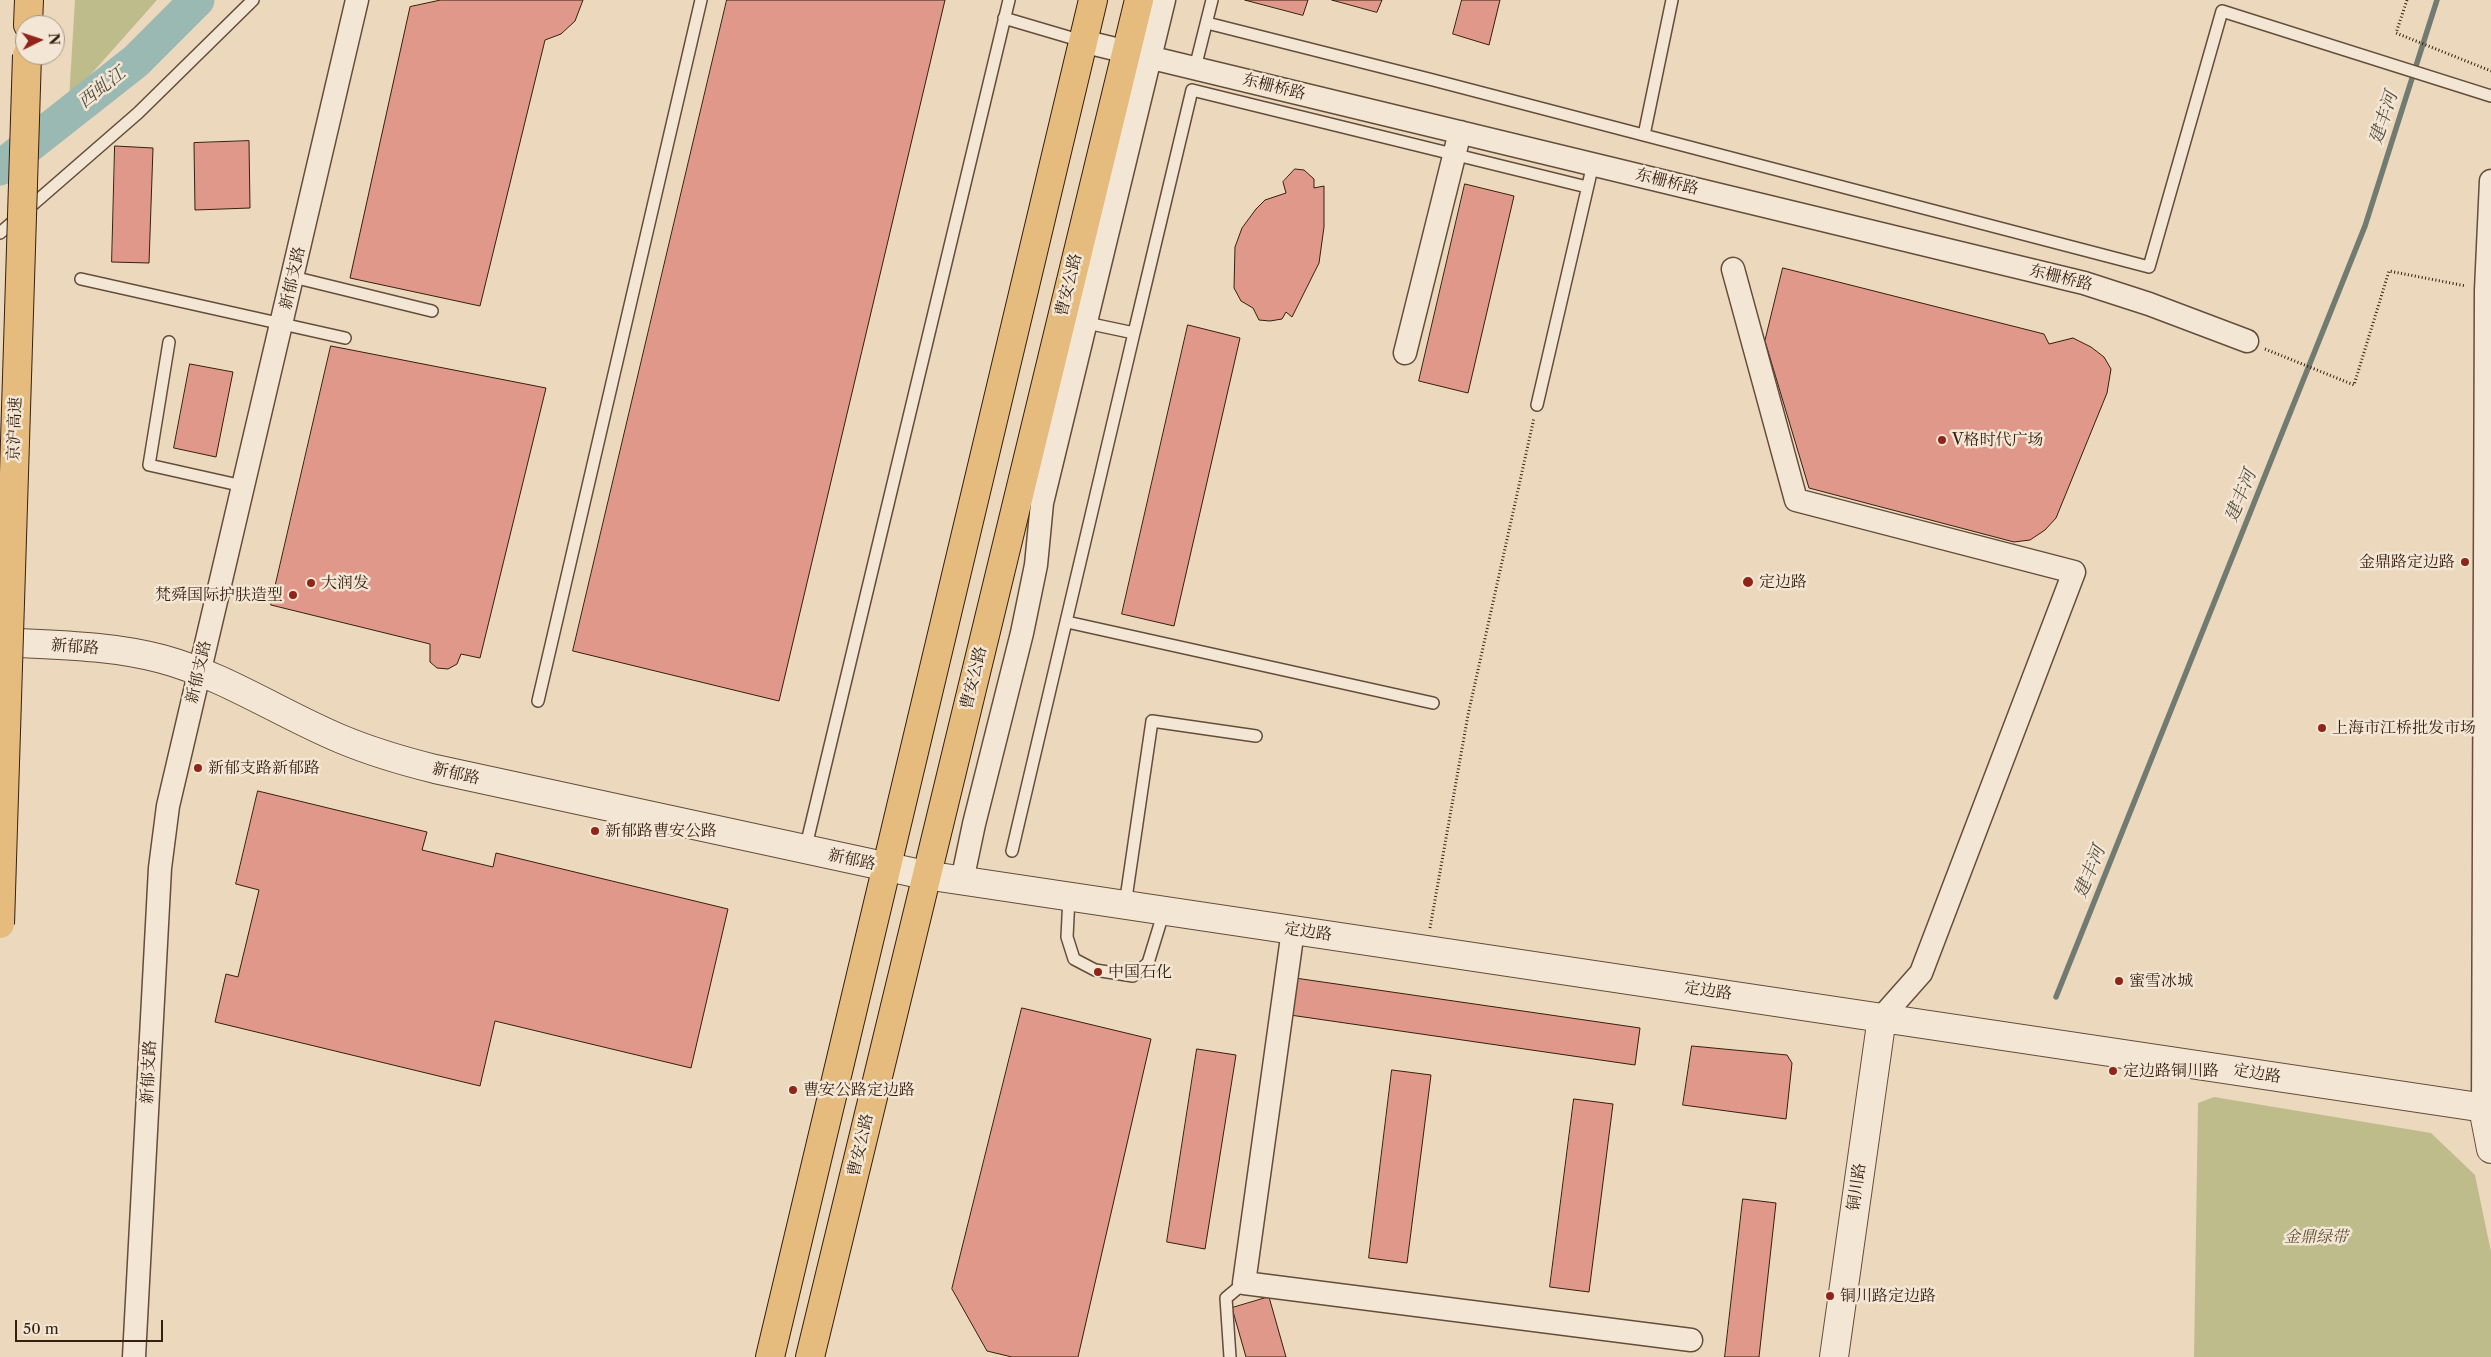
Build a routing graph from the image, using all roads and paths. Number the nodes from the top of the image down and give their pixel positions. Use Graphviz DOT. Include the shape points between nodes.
graph roads {
  1 [pos="29,0"];
  2 [pos="253,0"];
  3 [pos="357,0"];
  4 [pos="701,0"];
  5 [pos="1009,0"];
  6 [pos="1093,0"];
  7 [pos="1139,0"];
  8 [pos="1164,0"];
  9 [pos="1212,0"];
  10 [pos="1672,0"];
  11 [pos="2407,0"];
  12 [pos="28,15"];
  13 [pos="1004,18"];
  14 [pos="1207,23"];
  15 [pos="1082,41"];
  16 [pos="1139,54"];
  17 [pos="27,65"];
  18 [pos="2491,71"];
  19 [pos="1194,79"];
  20 [pos="2491,96"];
  21 [pos="1460,132"];
  22 [pos="1644,135"];
  23 [pos="1454,154"];
  24 [pos="1593,164"];
  25 [pos="2491,181"];
  26 [pos="1588,187"];
  27 [pos="0,233"];
  28 [pos="1733,269"];
  29 [pos="294,277"];
  30 [pos="81,279"];
  31 [pos="2488,290"];
  32 [pos="432,311"];
  33 [pos="1074,321"];
  34 [pos="282,325"];
  35 [pos="1134,333"];
  36 [pos="345,338"];
  37 [pos="2247,341"];
  38 [pos="169,342"];
  39 [pos="1405,353"];
  40 [pos="1537,405"];
  41 [pos="243,486"];
  42 [pos="2488,600"];
  43 [pos="1067,622"];
  44 [pos="0,642"];
  45 [pos="199,671"];
  46 [pos="538,702"];
  47 [pos="1433,703"];
  48 [pos="1256,736"];
  49 [pos="805,850"];
  50 [pos="1012,851"];
  51 [pos="886,868"];
  52 [pos="925,875"];
  53 [pos="962,881"];
  54 [pos="1069,897"];
  55 [pos="1125,905"];
  56 [pos="1164,911"];
  57 [pos="0,924"];
  58 [pos="1293,930"];
  59 [pos="1426,950"];
  60 [pos="1882,1017"];
  61 [pos="2487,1108"];
  62 [pos="2491,1149"];
  63 [pos="1244,1283"];
  64 [pos="1691,1340"];
  65 [pos="134,1357"];
  66 [pos="770,1357"];
  67 [pos="810,1357"];
  68 [pos="1230,1357"];
  69 [pos="1834,1357"];
  1 -- 12 [label="highway"];
  2 -- 27 [label="lane" via="138,113"];
  3 -- 29 [label="street, 新郁支路"];
  4 -- 46 [label="lane"];
  5 -- 13 [label="lane"];
  6 -- 15 [label="highway"];
  7 -- 16 [label="highway, 曹安公路"];
  8 -- 16 [label="street"];
  9 -- 14 [label="lane"];
  10 -- 22 [label="lane"];
  11 -- 18 [label="path" via="2396,33"];
  13 -- 15 [label="lane"];
  13 -- 49 [label="lane"];
  14 -- 19 [label="lane"];
  14 -- 22 [label="lane"];
  15 -- 16 [label="street, 东栅桥路"];
  15 -- 51 [label="highway"];
  16 -- 19 [label="street, 东栅桥路"];
  16 -- 33 [label="highway, 曹安公路"];
  17 -- 57 [label="highway, 京沪高速, bridge"];
  19 -- 21 [label="street, 东栅桥路"];
  19 -- 23 [label="lane"];
  19 -- 35 [label="lane"];
  20 -- 22 [label="lane" via="2222,11 2149,267"];
  21 -- 23 [label="street"];
  21 -- 24 [label="street, 东栅桥路"];
  23 -- 26 [label="lane"];
  23 -- 39 [label="street"];
  24 -- 26 [label="lane"];
  24 -- 37 [label="street, 东栅桥路" via="2084,283"];
  25 -- 31 [label="street"];
  26 -- 40 [label="lane"];
  28 -- 60 [label="street" via="1796,500 2074,572 1921,973"];
  29 -- 32 [label="lane"];
  29 -- 34 [label="street, 新郁支路"];
  30 -- 34 [label="lane"];
  31 -- 37 [label="path" via="2389,270 2354,385"];
  31 -- 42 [label="street"];
  33 -- 35 [label="lane"];
  33 -- 52 [label="highway, 曹安公路"];
  33 -- 53 [label="street" via="1042,503 1036,565"];
  34 -- 36 [label="lane"];
  34 -- 41 [label="street, 新郁支路"];
  35 -- 43 [label="lane"];
  38 -- 41 [label="lane" via="148,465"];
  40 -- 59 [label="path" via="1468,715"];
  41 -- 45 [label="street, 新郁支路"];
  42 -- 61 [label="street"];
  43 -- 47 [label="lane"];
  43 -- 50 [label="lane"];
  44 -- 45 [label="street, 新郁路" via="118,650"];
  45 -- 49 [label="street, 新郁路" via="341,739 388,756"];
  45 -- 65 [label="street, 新郁支路" via="168,806 160,868"];
  48 -- 55 [label="lane" via="1152,720"];
  49 -- 51 [label="street, 新郁路"];
  51 -- 52 [label="street, 新郁路"];
  51 -- 66 [label="highway"];
  52 -- 53 [label="street, 定边路"];
  52 -- 67 [label="highway, 曹安公路"];
  53 -- 54 [label="street, 定边路"];
  54 -- 55 [label="street, 定边路"];
  54 -- 56 [label="lane" via="1067,937 1074,959 1095,970 1133,976 1148,963"];
  55 -- 56 [label="street, 定边路"];
  56 -- 58 [label="street, 定边路"];
  58 -- 59 [label="street, 定边路"];
  58 -- 63 [label="street"];
  59 -- 60 [label="street, 定边路"];
  60 -- 61 [label="street, 定边路"];
  60 -- 69 [label="street, 铜川路"];
  61 -- 62 [label="street"];
  63 -- 64 [label="street"];
  63 -- 68 [label="lane" via="1226,1298"];
}
